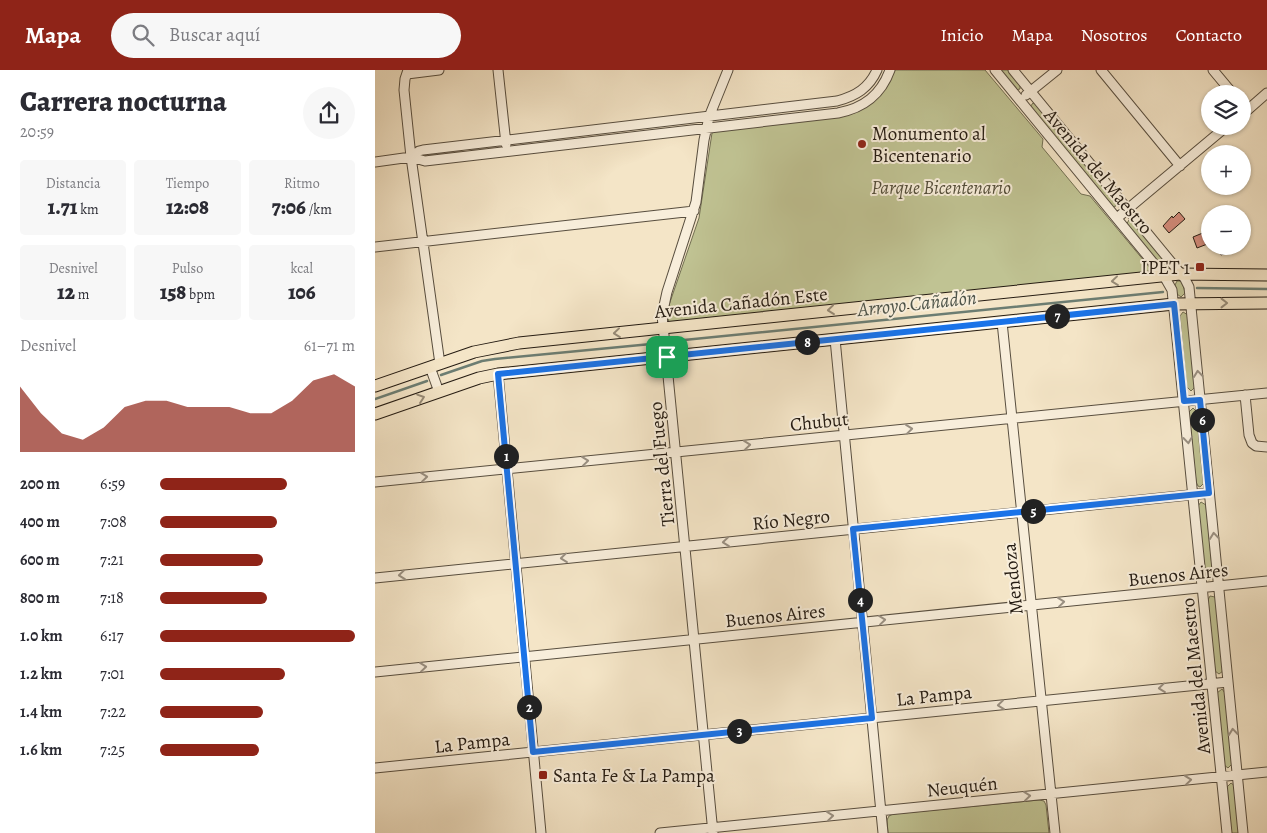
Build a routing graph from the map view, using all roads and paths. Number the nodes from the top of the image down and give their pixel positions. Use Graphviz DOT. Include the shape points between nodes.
graph roads {
  1 [pos="439,70"];
  2 [pos="498,70"];
  3 [pos="728,70"];
  4 [pos="877,70"];
  5 [pos="890,70"];
  6 [pos="995,70"];
  7 [pos="1013,70"];
  8 [pos="1057,70"];
  9 [pos="1101,70"];
  10 [pos="1213,70"];
  11 [pos="407,72"];
  12 [pos="1226,85"];
  13 [pos="1031,92"];
  14 [pos="1267,93"];
  15 [pos="1020,101"];
  16 [pos="1251,105"];
  17 [pos="709,117"];
  18 [pos="705,129"];
  19 [pos="1216,135"];
  20 [pos="505,140"];
  21 [pos="507,152"];
  22 [pos="411,157"];
  23 [pos="375,162"];
  24 [pos="1180,166"];
  25 [pos="1127,209"];
  26 [pos="694,211"];
  27 [pos="1117,218"];
  28 [pos="423,242"];
  29 [pos="375,247"];
  30 [pos="1180,274"];
  31 [pos="1267,275"];
  32 [pos="1165,276"];
  33 [pos="1190,303"];
  34 [pos="1267,303"];
  35 [pos="1174,304"];
  36 [pos="1002,322"];
  37 [pos="663,328"];
  38 [pos="835,339"];
  39 [pos="667,357"];
  40 [pos="435,365"];
  41 [pos="498,374"];
  42 [pos="375,386"];
  43 [pos="439,392"];
  44 [pos="1267,393"];
  45 [pos="1245,395"];
  46 [pos="1200,400"];
  47 [pos="1184,401"];
  48 [pos="375,414"];
  49 [pos="1012,418"];
  50 [pos="844,435"];
  51 [pos="1267,447"];
  52 [pos="676,452"];
  53 [pos="507,469"];
  54 [pos="375,482"];
  55 [pos="1209,493"];
  56 [pos="1193,495"];
  57 [pos="1022,512"];
  58 [pos="853,529"];
  59 [pos="685,546"];
  60 [pos="516,563"];
  61 [pos="375,578"];
  62 [pos="1267,581"];
  63 [pos="1219,586"];
  64 [pos="1203,588"];
  65 [pos="1031,605"];
  66 [pos="863,622"];
  67 [pos="694,639"];
  68 [pos="525,656"];
  69 [pos="375,672"];
  70 [pos="1228,682"];
  71 [pos="1212,683"];
  72 [pos="1041,700"];
  73 [pos="872,718"];
  74 [pos="704,734"];
  75 [pos="533,752"];
  76 [pos="375,768"];
  77 [pos="1267,772"];
  78 [pos="1238,775"];
  79 [pos="1222,777"];
  80 [pos="1051,794"];
  81 [pos="881,811"];
  82 [pos="713,830"];
  83 [pos="541,833"];
  84 [pos="660,833"];
  85 [pos="883,833"];
  86 [pos="1055,833"];
  87 [pos="1227,833"];
  88 [pos="1243,833"];
  1 -- 11 [label="street"];
  2 -- 20 [label="street"];
  3 -- 17 [label="street, Tierra del Fuego"];
  4 -- 17 [label="street" via="863,90 847,98"];
  5 -- 18 [label="street" via="875,95 848,111"];
  6 -- 15 [label="street, Avenida del Maestro"];
  7 -- 13 [label="street, Avenida del Maestro"];
  8 -- 13 [label="street"];
  9 -- 24 [label="street"];
  10 -- 12 [label="street"];
  11 -- 22 [label="street" via="403,90"];
  13 -- 15 [label="street"];
  13 -- 25 [label="street, Avenida del Maestro"];
  14 -- 16 [label="street"];
  15 -- 27 [label="street, Avenida del Maestro"];
  17 -- 18 [label="street, Tierra del Fuego"];
  17 -- 20 [label="street"];
  18 -- 21 [label="street"];
  18 -- 26 [label="street, Tierra del Fuego"];
  19 -- 24 [label="street"];
  20 -- 21 [label="street"];
  20 -- 22 [label="street" via="421,150"];
  21 -- 22 [label="street" via="425,161"];
  22 -- 23 [label="street"];
  22 -- 28 [label="street"];
  24 -- 25 [label="street"];
  25 -- 27 [label="street"];
  25 -- 30 [label="street, Avenida del Maestro"];
  26 -- 28 [label="street"];
  26 -- 37 [label="street, Tierra del Fuego" via="665,300"];
  27 -- 32 [label="street, Avenida del Maestro"];
  28 -- 29 [label="street"];
  28 -- 40 [label="street"];
  30 -- 31 [label="main road, Avenida Cañadón Este"];
  30 -- 32 [label="main road, Avenida Cañadón Este"];
  30 -- 33 [label="street, Avenida del Maestro" via="1189,287"];
  32 -- 35 [label="street, Avenida del Maestro"];
  32 -- 37 [label="main road, Avenida Cañadón Este, one-way"];
  33 -- 34 [label="main road, one-way"];
  33 -- 35 [label="main road"];
  46 -- 33 [label="street, Avenida del Maestro, one-way"];
  35 -- 36 [label="main road"];
  35 -- 47 [label="street, Avenida del Maestro"];
  36 -- 38 [label="main road"];
  36 -- 49 [label="street, Mendoza"];
  37 -- 39 [label="street, Tierra del Fuego"];
  37 -- 40 [label="main road, Avenida Cañadón Este, one-way" via="504,345"];
  38 -- 39 [label="main road"];
  38 -- 50 [label="street"];
  39 -- 41 [label="main road"];
  39 -- 52 [label="street, Tierra del Fuego"];
  40 -- 42 [label="main road, Avenida Cañadón Este"];
  40 -- 43 [label="street"];
  41 -- 43 [label="main road"];
  41 -- 53 [label="street"];
  48 -- 43 [label="main road, one-way"];
  44 -- 45 [label="street, Chubut"];
  45 -- 46 [label="street, Chubut"];
  45 -- 51 [label="street" via="1249,438 1256,446"];
  46 -- 47 [label="street, Chubut"];
  46 -- 55 [label="street, Avenida del Maestro"];
  47 -- 49 [label="street, Chubut"];
  47 -- 56 [label="street, Avenida del Maestro, one-way"];
  50 -- 49 [label="street, Chubut, one-way"];
  49 -- 57 [label="street, Mendoza"];
  52 -- 50 [label="street, Chubut, one-way"];
  50 -- 58 [label="street"];
  53 -- 52 [label="street, Chubut, one-way"];
  52 -- 59 [label="street, Tierra del Fuego"];
  54 -- 53 [label="street, Chubut, one-way"];
  53 -- 60 [label="street"];
  55 -- 56 [label="street, Río Negro"];
  63 -- 55 [label="street, Avenida del Maestro, one-way"];
  56 -- 57 [label="street, Río Negro"];
  56 -- 64 [label="street, Avenida del Maestro"];
  57 -- 58 [label="street, Río Negro"];
  57 -- 65 [label="street, Mendoza"];
  58 -- 59 [label="street, Río Negro, one-way"];
  58 -- 66 [label="street"];
  59 -- 60 [label="street, Río Negro, one-way"];
  59 -- 67 [label="street, Tierra del Fuego"];
  60 -- 61 [label="street, Río Negro, one-way"];
  60 -- 68 [label="street"];
  62 -- 63 [label="street, Buenos Aires"];
  63 -- 64 [label="street, Buenos Aires"];
  63 -- 70 [label="street, Avenida del Maestro"];
  65 -- 64 [label="street, Buenos Aires, one-way"];
  64 -- 71 [label="street, Avenida del Maestro"];
  66 -- 65 [label="street, Buenos Aires, one-way"];
  65 -- 72 [label="street, Mendoza"];
  66 -- 67 [label="street, Buenos Aires"];
  66 -- 73 [label="street"];
  67 -- 68 [label="street, Buenos Aires"];
  67 -- 74 [label="street, Tierra del Fuego"];
  69 -- 68 [label="street, Buenos Aires, one-way"];
  68 -- 75 [label="street"];
  70 -- 71 [label="street, La Pampa"];
  78 -- 70 [label="street, Avenida del Maestro, one-way"];
  71 -- 72 [label="street, La Pampa, one-way"];
  71 -- 79 [label="street, Avenida del Maestro"];
  72 -- 73 [label="street, La Pampa, one-way"];
  72 -- 80 [label="street, Mendoza"];
  73 -- 74 [label="street, La Pampa"];
  73 -- 81 [label="street"];
  74 -- 75 [label="street, La Pampa"];
  74 -- 82 [label="street, Tierra del Fuego"];
  75 -- 76 [label="street, La Pampa"];
  75 -- 83 [label="street"];
  77 -- 78 [label="street, Neuquén"];
  78 -- 79 [label="street, Neuquén"];
  78 -- 88 [label="street, Avenida del Maestro"];
  80 -- 79 [label="street, Neuquén, one-way"];
  79 -- 87 [label="street, Avenida del Maestro"];
  81 -- 80 [label="street, Neuquén, one-way"];
  80 -- 86 [label="street, Mendoza"];
  82 -- 81 [label="street, Neuquén, one-way"];
  81 -- 85 [label="street"];
  82 -- 84 [label="street, Neuquén"];
}
